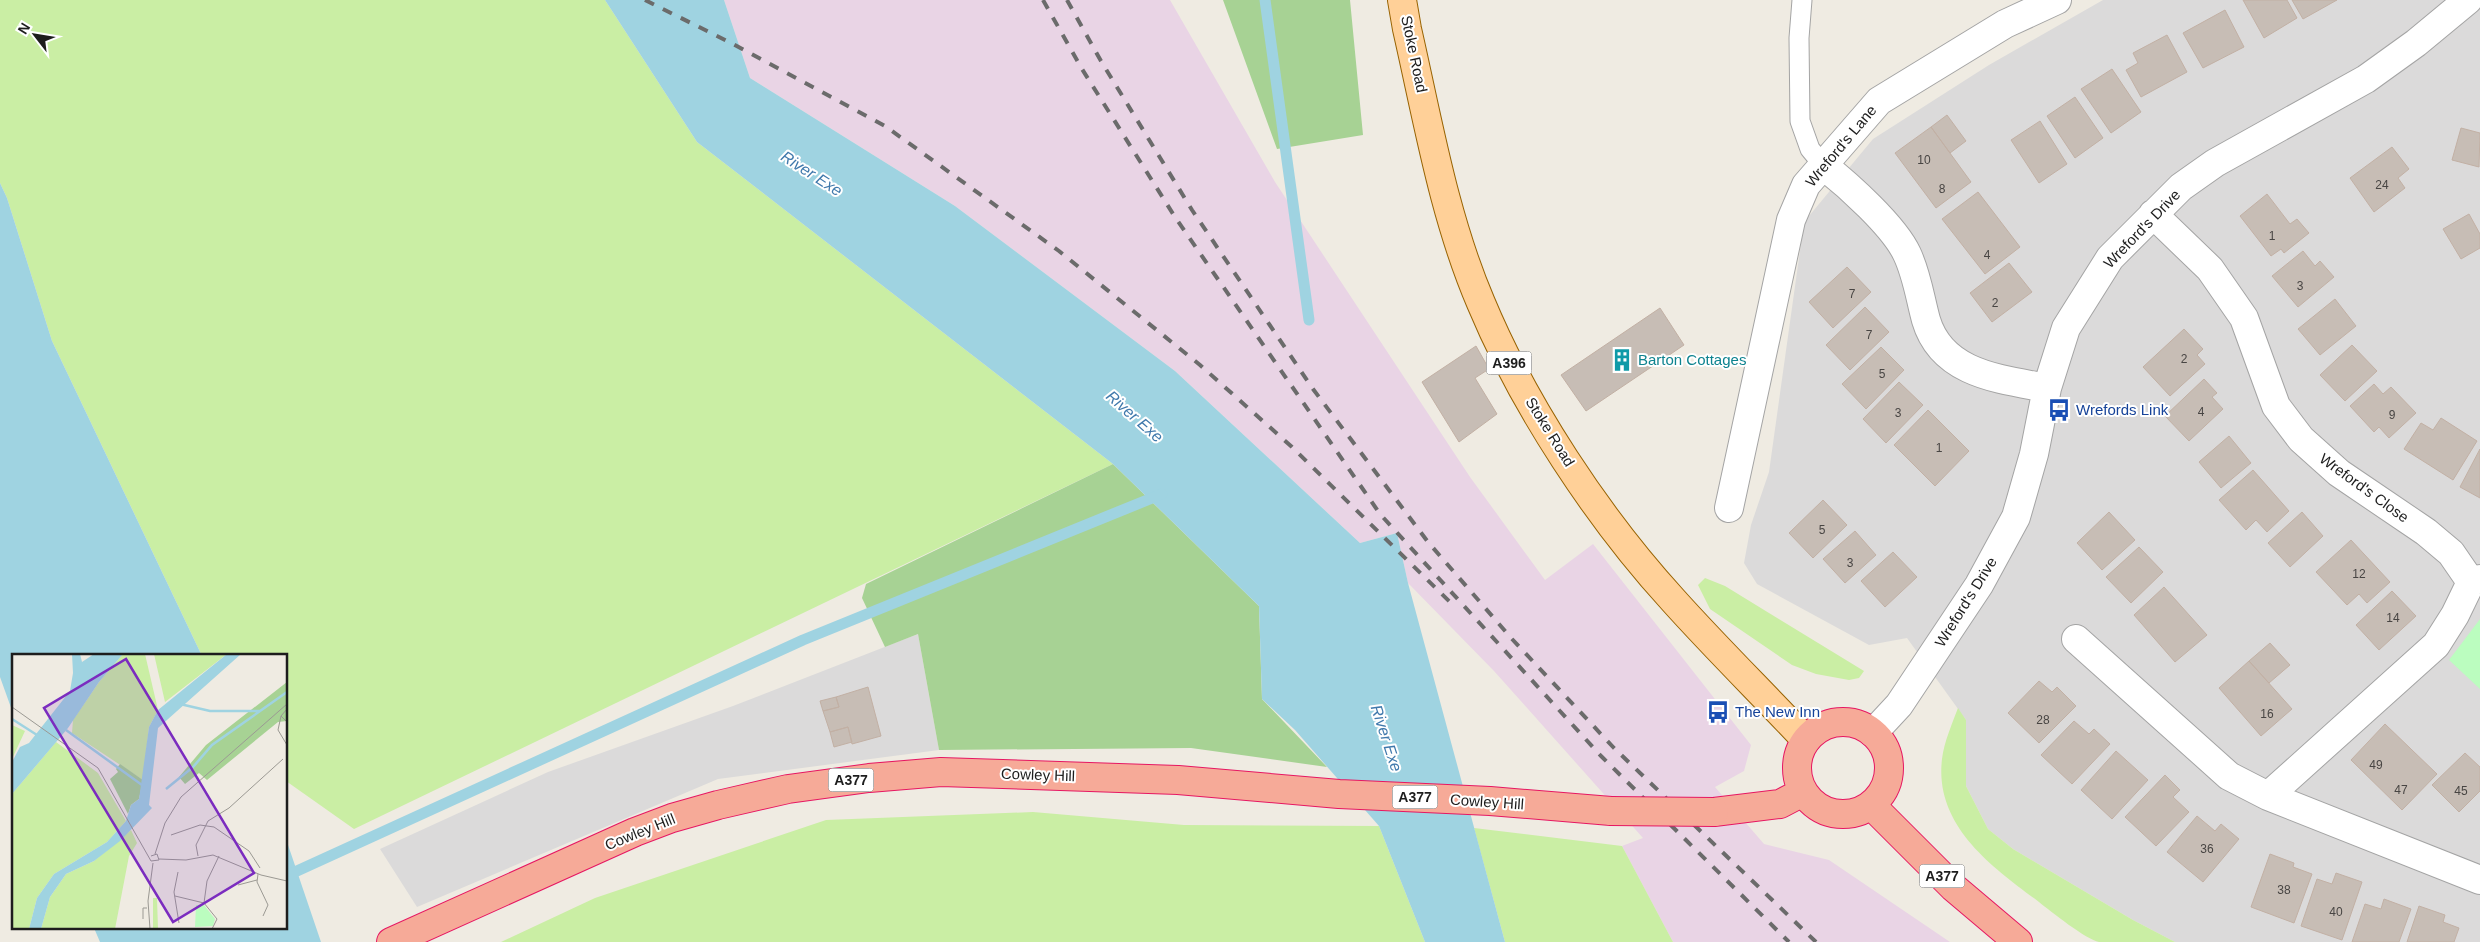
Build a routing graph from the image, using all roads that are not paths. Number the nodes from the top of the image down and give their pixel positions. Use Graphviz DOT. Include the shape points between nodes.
graph roads {
  1 [pos="1402,0"];
  2 [pos="1802,0"];
  3 [pos="2057,0"];
  4 [pos="2468,0"];
  5 [pos="1824,166"];
  6 [pos="2153,214"];
  7 [pos="2047,388"];
  8 [pos="1730,508"];
  9 [pos="2476,580"];
  10 [pos="2076,639"];
  11 [pos="1874,733"];
  12 [pos="1806,740"];
  13 [pos="1803,792"];
  14 [pos="2268,796"];
  15 [pos="1871,805"];
  16 [pos="2480,880"];
  17 [pos="391,942"];
  18 [pos="2018,942"];
  1 -- 12 [label="main road, Stoke Road / A396" via="1455,231 1481,305 1506,357 1557,445 1624,541 1673,600"];
  2 -- 5 [label="lane" via="1800,121 1810,149"];
  3 -- 5 [label="street, Wreford's Lane" via="2005,24 1879,101"];
  4 -- 6 [label="street, Wreford's Drive" via="2366,79 2215,163 2181,187"];
  5 -- 7 [label="street" via="1885,224 1906,252 1921,294 1926,320 1942,352 1953,361 1993,377"];
  5 -- 8 [label="street, Wreford's Lane" via="1806,185 1791,220"];
  6 -- 7 [label="street, Wreford's Drive" via="2110,258 2089,290 2066,328"];
  6 -- 9 [label="street, Wreford's Close" via="2210,269 2244,318 2276,406 2301,439 2339,473 2426,532"];
  7 -- 11 [label="street, Wreford's Drive" via="2034,454 2016,517 1979,585 1898,705"];
  9 -- 14 [label="street, Wreford's Close" via="2436,645"];
  10 -- 14 [label="street" via="2229,776"];
  11 -- 12 [label="highway" via="1860,724 1829,723"];
  11 -- 15 [label="highway" via="1888,756 1889,770 1880,795"];
  12 -- 13 [label="highway" via="1798,754 1796,767"];
  13 -- 15 [label="highway" via="1813,803 1834,813 1856,812"];
  13 -- 17 [label="highway, Cowley Hill / A377, bridge" via="1780,804 1714,812 1612,812 1178,780 941,772 869,778 788,788 672,818 634,832"];
  14 -- 16 [label="street"];
  15 -- 18 [label="highway, A377" via="1953,888"];
}
